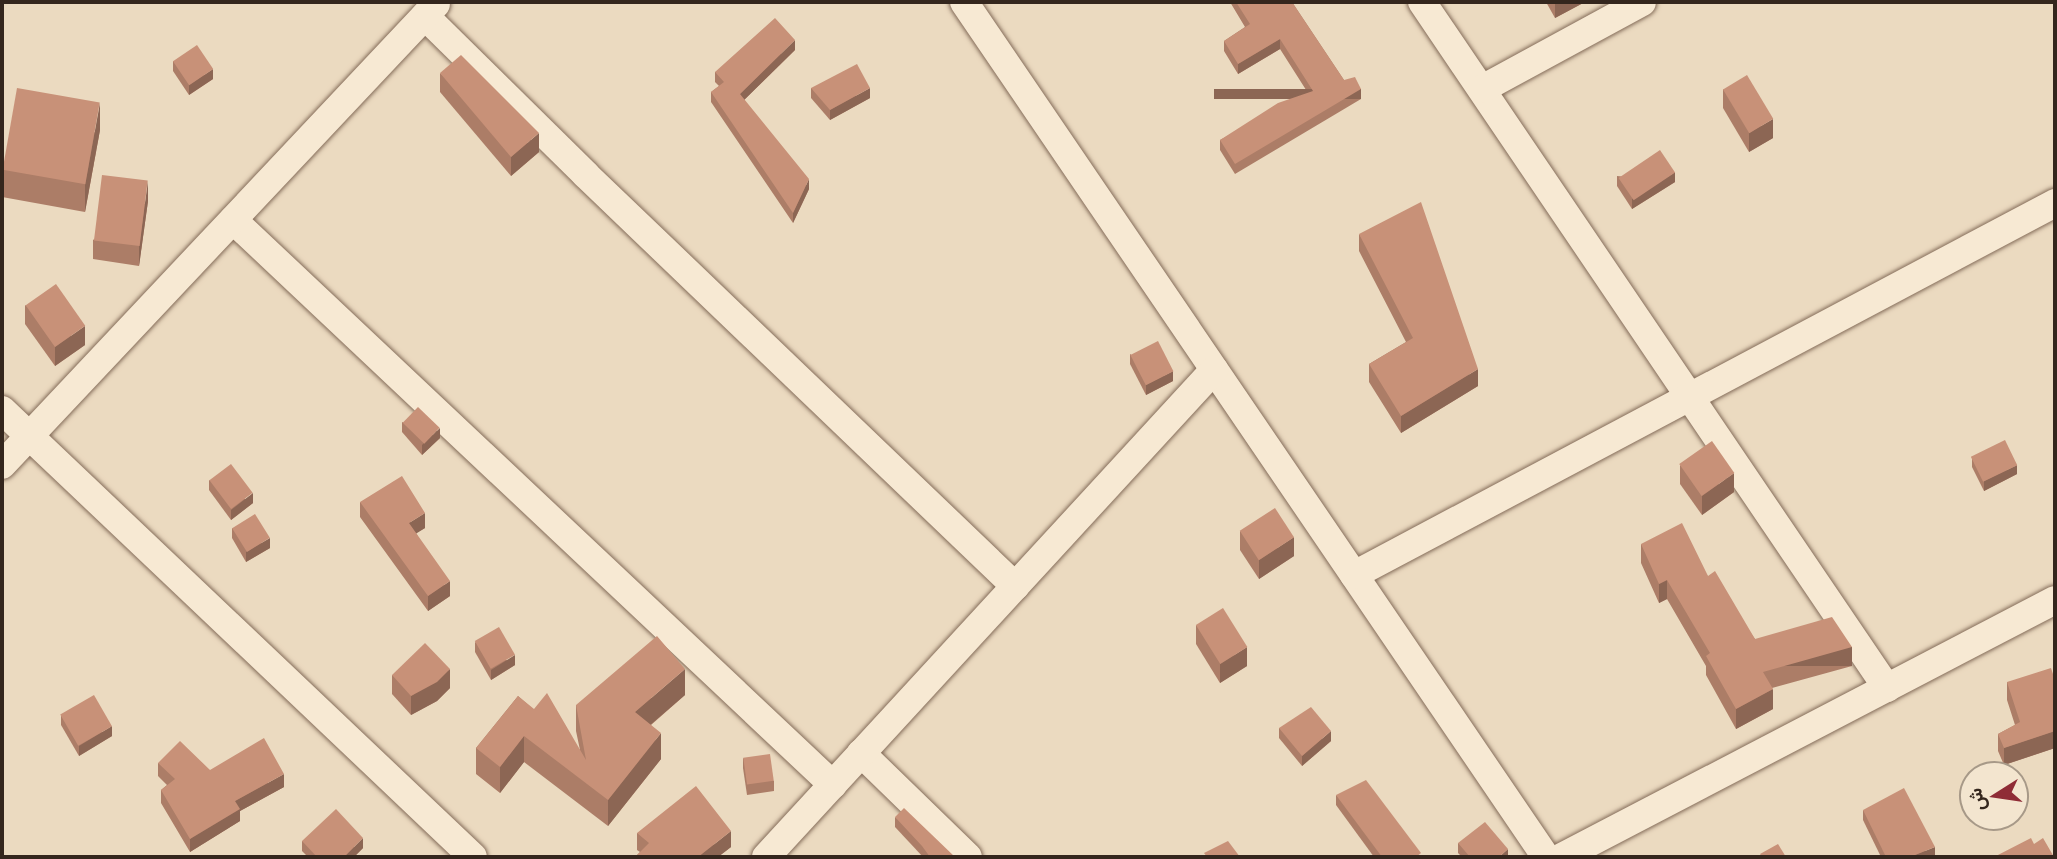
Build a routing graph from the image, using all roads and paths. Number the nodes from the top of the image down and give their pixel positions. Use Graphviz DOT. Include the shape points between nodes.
graph roads {
  1 [pos="964,2"];
  2 [pos="1422,2"];
  3 [pos="1642,2"];
  4 [pos="432,9"];
  5 [pos="1482,89"];
  6 [pos="2055,203"];
  7 [pos="233,220"];
  8 [pos="1214,370"];
  9 [pos="1692,396"];
  10 [pos="2,410"];
  11 [pos="29,436"];
  12 [pos="2,466"];
  13 [pos="1354,575"];
  14 [pos="1016,586"];
  15 [pos="2055,600"];
  16 [pos="1887,688"];
  17 [pos="862,753"];
  18 [pos="832,785"];
  19 [pos="473,857"];
  20 [pos="766,857"];
  21 [pos="968,857"];
  22 [pos="1546,857"];
  23 [pos="1562,857"];
  1 -- 8 [label="street"];
  2 -- 5 [label="street"];
  3 -- 5 [label="street"];
  4 -- 7 [label="street"];
  4 -- 14 [label="street" via="585,174"];
  5 -- 9 [label="street"];
  6 -- 9 [label="street"];
  7 -- 11 [label="street"];
  7 -- 18 [label="street"];
  8 -- 13 [label="street"];
  8 -- 14 [label="street"];
  9 -- 13 [label="street"];
  9 -- 16 [label="street"];
  10 -- 11 [label="street"];
  11 -- 12 [label="street"];
  11 -- 19 [label="street"];
  13 -- 22 [label="street"];
  14 -- 17 [label="street"];
  15 -- 16 [label="street"];
  16 -- 23 [label="street"];
  17 -- 18 [label="street"];
  17 -- 21 [label="street"];
  18 -- 20 [label="street"];
}
